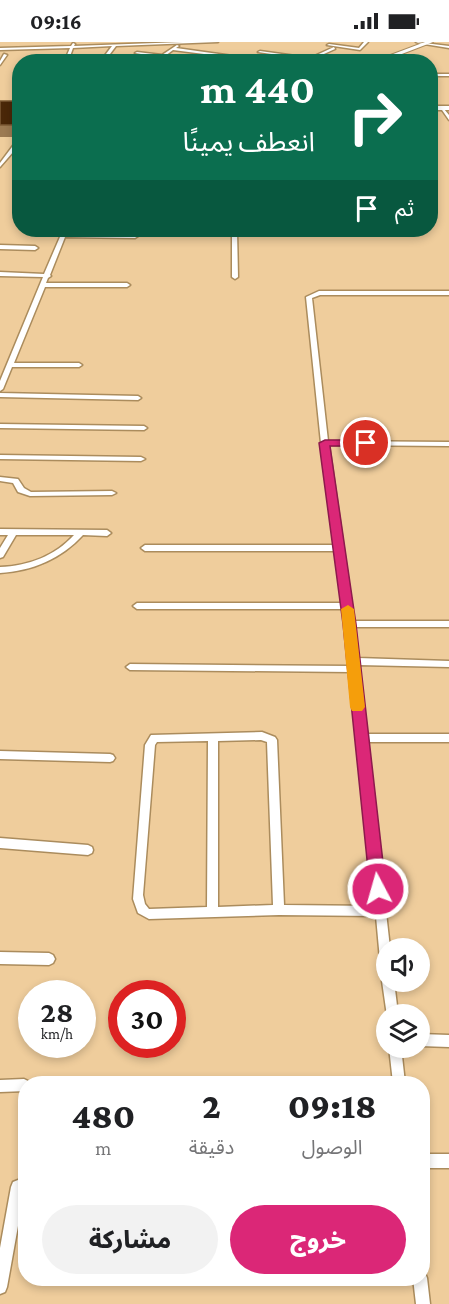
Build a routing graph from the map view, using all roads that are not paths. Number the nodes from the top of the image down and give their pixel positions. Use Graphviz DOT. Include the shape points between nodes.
graph roads {
  1 [pos="6,42"];
  2 [pos="44,42"];
  3 [pos="216,42"];
  4 [pos="366,42"];
  5 [pos="424,42"];
  6 [pos="182,43"];
  7 [pos="73,44"];
  8 [pos="96,44"];
  9 [pos="115,45"];
  10 [pos="329,45"];
  11 [pos="449,47"];
  12 [pos="39,48"];
  13 [pos="334,48"];
  14 [pos="0,49"];
  15 [pos="173,49"];
  16 [pos="260,52"];
  17 [pos="137,53"];
  18 [pos="108,54"];
  19 [pos="145,54"];
  20 [pos="165,54"];
  21 [pos="214,54"];
  22 [pos="276,54"];
  23 [pos="321,54"];
  24 [pos="394,54"];
  25 [pos="5,55"];
  26 [pos="0,64"];
  27 [pos="448,107"];
  28 [pos="449,119"];
  29 [pos="12,150"];
  30 [pos="1,164"];
  31 [pos="62,237"];
  32 [pos="234,237"];
  33 [pos="0,247"];
  34 [pos="35,248"];
  35 [pos="0,274"];
  36 [pos="48,276"];
  37 [pos="235,277"];
  38 [pos="44,285"];
  39 [pos="127,285"];
  40 [pos="449,293"];
  41 [pos="11,365"];
  42 [pos="79,365"];
  43 [pos="0,389"];
  44 [pos="0,395"];
  45 [pos="138,398"];
  46 [pos="0,426"];
  47 [pos="144,428"];
  48 [pos="325,443"];
  49 [pos="449,444"];
  50 [pos="0,457"];
  51 [pos="141,459"];
  52 [pos="0,479"];
  53 [pos="112,493"];
  54 [pos="0,532"];
  55 [pos="13,532"];
  56 [pos="81,533"];
  57 [pos="107,533"];
  58 [pos="145,548"];
  59 [pos="339,548"];
  60 [pos="0,555"];
  61 [pos="0,570"];
  62 [pos="137,606"];
  63 [pos="347,606"];
  64 [pos="350,624"];
  65 [pos="449,624"];
  66 [pos="449,664"];
  67 [pos="353,665"];
  68 [pos="130,667"];
  69 [pos="213,736"];
  70 [pos="361,738"];
  71 [pos="449,738"];
  72 [pos="0,755"];
  73 [pos="110,758"];
  74 [pos="0,843"];
  75 [pos="88,850"];
  76 [pos="279,910"];
  77 [pos="380,911"];
  78 [pos="212,912"];
  79 [pos="383,938"];
  80 [pos="0,958"];
  81 [pos="49,959"];
  82 [pos="430,1040"];
  83 [pos="449,1041"];
  84 [pos="396,1058"];
  85 [pos="398,1076"];
  86 [pos="18,1085"];
  87 [pos="0,1086"];
  88 [pos="430,1161"];
  89 [pos="449,1161"];
  90 [pos="18,1187"];
  91 [pos="421,1286"];
  92 [pos="0,1287"];
  93 [pos="423,1304"];
  1 -- 14 [label="street"];
  2 -- 12 [label="street"];
  3 -- 6 [label="street"];
  4 -- 10 [label="street" via="360,49"];
  5 -- 11 [label="street"];
  5 -- 24 [label="main road"];
  6 -- 9 [label="street"];
  6 -- 15 [label="street"];
  7 -- 8 [label="street"];
  7 -- 12 [label="street"];
  8 -- 9 [label="street"];
  9 -- 18 [label="street"];
  12 -- 14 [label="street"];
  13 -- 23 [label="street"];
  15 -- 20 [label="street"];
  15 -- 21 [label="street"];
  16 -- 22 [label="street"];
  17 -- 19 [label="street"];
  25 -- 26 [label="street"];
  27 -- 28 [label="street"];
  29 -- 30 [label="street"];
  31 -- 36 [label="street"];
  32 -- 37 [label="street"];
  33 -- 34 [label="street"];
  35 -- 36 [label="street"];
  36 -- 38 [label="street"];
  38 -- 39 [label="street"];
  38 -- 41 [label="street"];
  40 -- 48 [label="street" via="319,293 309,297"];
  41 -- 42 [label="street"];
  41 -- 43 [label="street"];
  44 -- 45 [label="street"];
  46 -- 47 [label="street"];
  48 -- 49 [label="street"];
  48 -- 59 [label="street"];
  50 -- 51 [label="street"];
  52 -- 53 [label="street" via="15,481 30,494"];
  54 -- 55 [label="street"];
  55 -- 56 [label="street"];
  55 -- 60 [label="street"];
  56 -- 57 [label="street"];
  56 -- 61 [label="street" via="71,545 36,564"];
  58 -- 59 [label="street"];
  59 -- 63 [label="street"];
  62 -- 63 [label="street"];
  63 -- 64 [label="street"];
  64 -- 65 [label="street"];
  64 -- 67 [label="street"];
  66 -- 67 [label="street"];
  67 -- 68 [label="street"];
  67 -- 70 [label="street"];
  69 -- 76 [label="street" via="262,736 272,740"];
  69 -- 78 [label="street"];
  69 -- 78 [label="street" via="159,736 151,741 138,895 142,912 149,915"];
  70 -- 71 [label="street"];
  70 -- 77 [label="street"];
  72 -- 73 [label="street"];
  74 -- 75 [label="street"];
  76 -- 77 [label="street"];
  76 -- 78 [label="street"];
  77 -- 79 [label="street"];
  80 -- 81 [label="street"];
  82 -- 83 [label="street"];
  84 -- 85 [label="street"];
  86 -- 87 [label="street"];
  88 -- 89 [label="street"];
  90 -- 92 [label="street"];
  91 -- 93 [label="street"];
}
